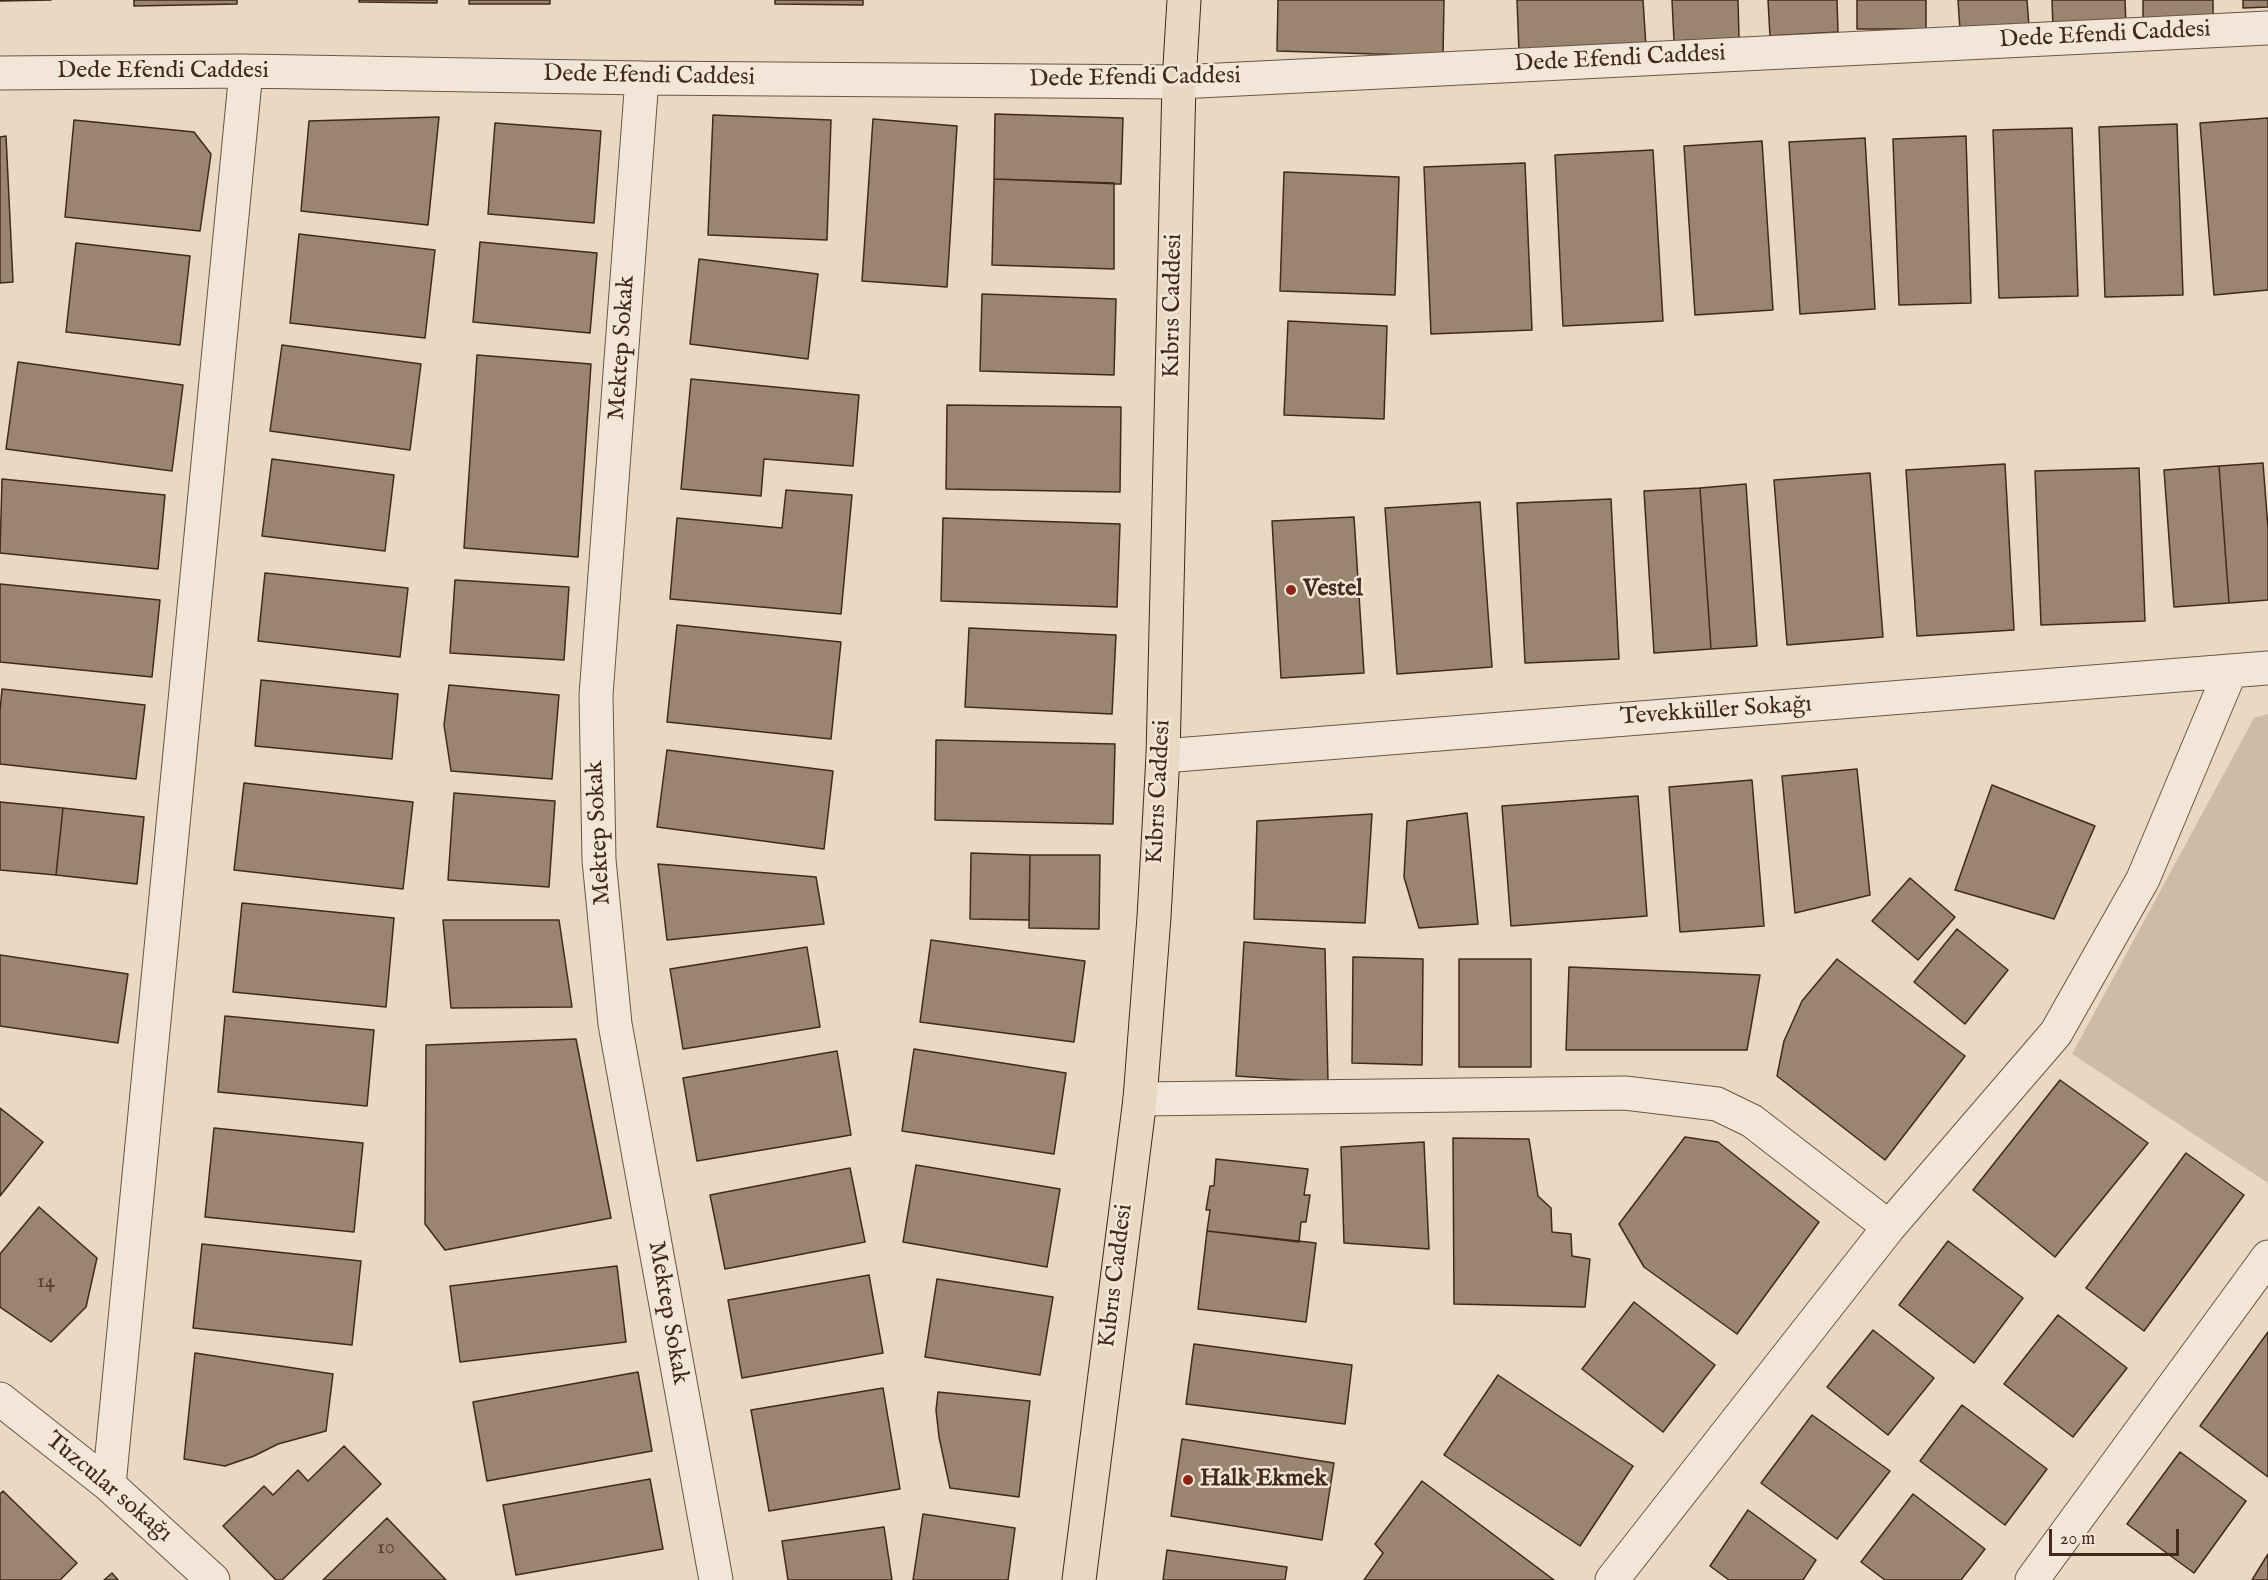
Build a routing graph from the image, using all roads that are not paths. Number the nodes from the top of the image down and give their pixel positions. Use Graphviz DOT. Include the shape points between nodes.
graph roads {
  1 [pos="1185,0"];
  2 [pos="2268,28"];
  3 [pos="246,71"];
  4 [pos="0,73"];
  5 [pos="642,78"];
  6 [pos="1179,82"];
  7 [pos="2268,668"];
  8 [pos="2229,672"];
  9 [pos="1163,756"];
  10 [pos="1140,1099"];
  11 [pos="1889,1227"];
  12 [pos="2268,1257"];
  13 [pos="3,1407"];
  14 [pos="109,1485"];
  15 [pos="213,1580"];
  16 [pos="716,1580"];
  17 [pos="1079,1580"];
  18 [pos="1612,1580"];
  19 [pos="2032,1580"];
  1 -- 6 [label="main road, Kıbrıs Caddesi"];
  2 -- 6 [label="street, Dede Efendi Caddesi"];
  3 -- 4 [label="street, Dede Efendi Caddesi"];
  3 -- 5 [label="street, Dede Efendi Caddesi"];
  3 -- 14 [label="street"];
  5 -- 6 [label="street, Dede Efendi Caddesi"];
  5 -- 16 [label="street, Mektep Sokak" via="596,695 599,860 615,1024"];
  6 -- 9 [label="main road, Kıbrıs Caddesi"];
  7 -- 8 [label="street, Tevekküller Sokağı"];
  8 -- 9 [label="street, Tevekküller Sokağı"];
  8 -- 11 [label="street" via="2143,879 2056,1033"];
  9 -- 10 [label="main road, Kıbrıs Caddesi"];
  10 -- 11 [label="street" via="1625,1093 1717,1104 1752,1121"];
  10 -- 17 [label="main road, Kıbrıs Caddesi"];
  11 -- 18 [label="street"];
  12 -- 19 [label="street"];
  13 -- 14 [label="street, Tuzcular sokağı"];
  14 -- 15 [label="street, Tuzcular sokağı"];
}
